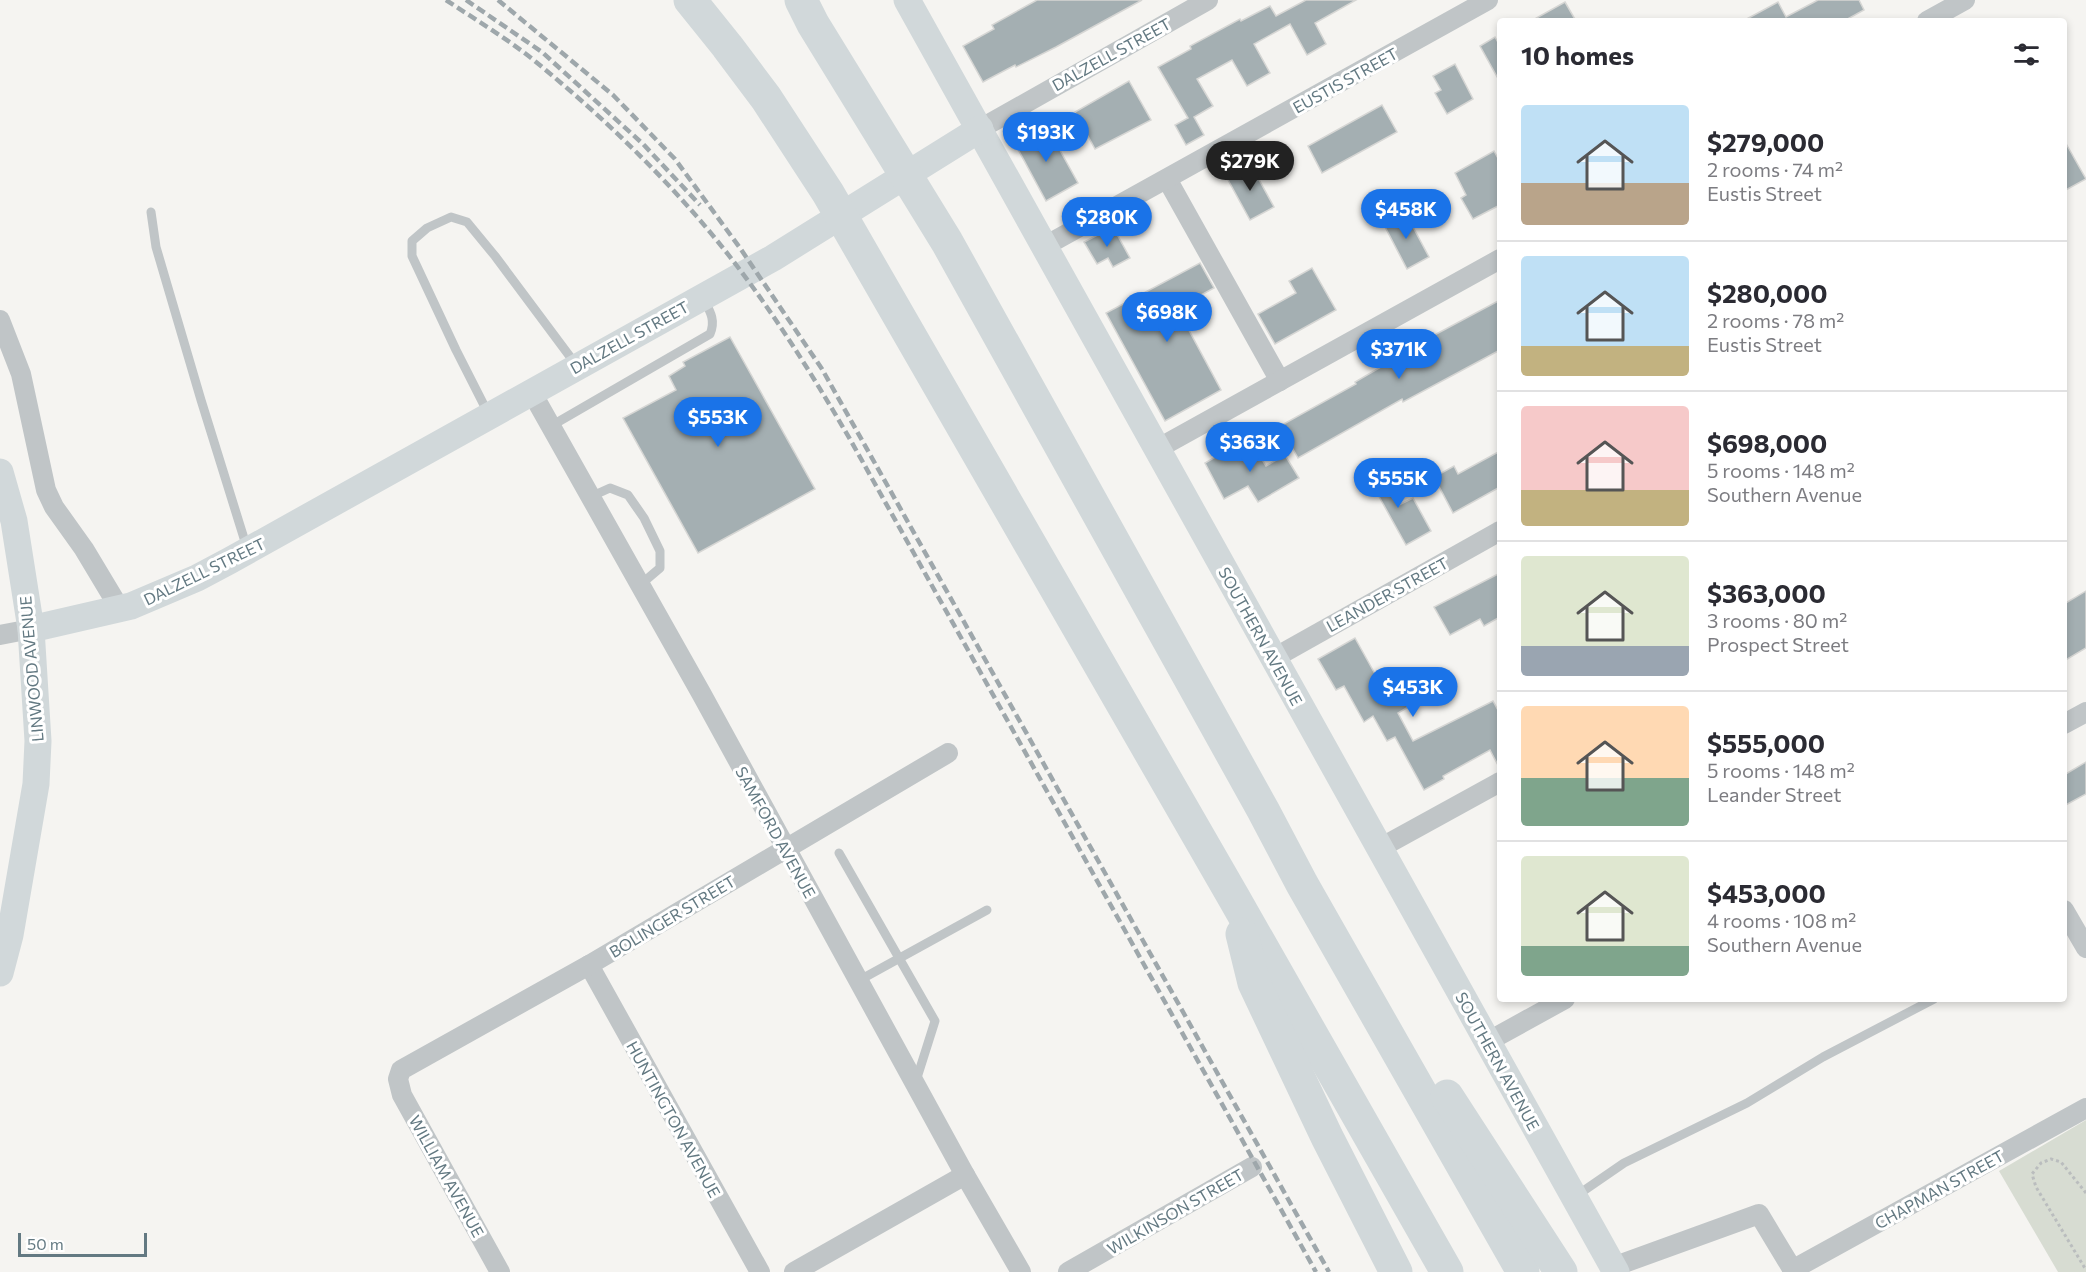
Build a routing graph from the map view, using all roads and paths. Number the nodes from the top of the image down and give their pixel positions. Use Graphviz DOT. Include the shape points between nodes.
graph roads {
  1 [pos="690,0"];
  2 [pos="907,0"];
  3 [pos="1208,0"];
  4 [pos="1488,0"];
  5 [pos="1965,0"];
  6 [pos="802,8"];
  7 [pos="1932,18"];
  8 [pos="980,129"];
  9 [pos="1167,179"];
  10 [pos="151,212"];
  11 [pos="1045,246"];
  12 [pos="1497,261"];
  13 [pos="702,296"];
  14 [pos="0,320"];
  15 [pos="577,366"];
  16 [pos="1280,381"];
  17 [pos="531,392"];
  18 [pos="490,415"];
  19 [pos="550,426"];
  20 [pos="1157,450"];
  21 [pos="0,472"];
  22 [pos="590,497"];
  23 [pos="1497,533"];
  24 [pos="248,550"];
  25 [pos="640,585"];
  26 [pos="120,609"];
  27 [pos="31,629"];
  28 [pos="0,635"];
  29 [pos="1274,658"];
  30 [pos="2086,712"];
  31 [pos="2067,722"];
  32 [pos="948,753"];
  33 [pos="1497,784"];
  34 [pos="1380,848"];
  35 [pos="786,849"];
  36 [pos="839,853"];
  37 [pos="1302,884"];
  38 [pos="1234,898"];
  39 [pos="987,910"];
  40 [pos="2067,922"];
  41 [pos="2086,948"];
  42 [pos="900,958"];
  43 [pos="588,965"];
  44 [pos="0,973"];
  45 [pos="858,981"];
  46 [pos="1560,1002"];
  47 [pos="1928,1002"];
  48 [pos="1487,1042"];
  49 [pos="398,1079"];
  50 [pos="915,1084"];
  51 [pos="2086,1108"];
  52 [pos="1252,1167"];
  53 [pos="965,1175"];
  54 [pos="2086,1193"];
  55 [pos="1574,1197"];
  56 [pos="1614,1269"];
  57 [pos="2086,1270"];
  58 [pos="1793,1271"];
  59 [pos="500,1272"];
  60 [pos="760,1272"];
  61 [pos="794,1272"];
  62 [pos="1021,1272"];
  63 [pos="1068,1272"];
  64 [pos="1396,1272"];
  65 [pos="1447,1272"];
  66 [pos="1522,1272"];
  67 [pos="1562,1272"];
  1 -- 38 [label="highway" via="766,98 828,193"];
  2 -- 8 [label="street, SOUTHERN AVENUE"];
  3 -- 8 [label="street, DALZELL STREET"];
  4 -- 9 [label="street, EUSTIS STREET"];
  5 -- 7 [label="street"];
  6 -- 37 [label="highway" via="947,242"];
  8 -- 11 [label="street, SOUTHERN AVENUE"];
  8 -- 13 [label="street, DALZELL STREET" via="773,258"];
  9 -- 11 [label="street, EUSTIS STREET"];
  9 -- 16 [label="street"];
  10 -- 24 [label="lane" via="156,247"];
  11 -- 20 [label="street, SOUTHERN AVENUE"];
  12 -- 16 [label="street"];
  13 -- 15 [label="street, DALZELL STREET"];
  13 -- 19 [label="lane" via="714,325 710,334"];
  14 -- 26 [label="street" via="21,374 46,490"];
  15 -- 17 [label="street, DALZELL STREET"];
  15 -- 18 [label="lane" via="467,222 451,217 427,228 412,241 412,256"];
  16 -- 20 [label="street"];
  17 -- 18 [label="street, DALZELL STREET"];
  17 -- 19 [label="street, SAMFORD AVENUE"];
  18 -- 24 [label="street, DALZELL STREET"];
  19 -- 22 [label="street, SAMFORD AVENUE"];
  20 -- 29 [label="street, SOUTHERN AVENUE"];
  21 -- 27 [label="street, LINWOOD AVENUE" via="14,521"];
  22 -- 25 [label="street, SAMFORD AVENUE"];
  22 -- 25 [label="lane" via="610,488 628,495 644,518 660,551 660,568"];
  23 -- 29 [label="street, LEANDER STREET"];
  24 -- 26 [label="street, DALZELL STREET" via="175,587"];
  25 -- 35 [label="street, SAMFORD AVENUE"];
  26 -- 27 [label="street, DALZELL STREET"];
  27 -- 28 [label="street"];
  27 -- 44 [label="street, LINWOOD AVENUE" via="38,712 36,784"];
  29 -- 34 [label="street, SOUTHERN AVENUE"];
  30 -- 31 [label="street"];
  32 -- 35 [label="street, BOLINGER STREET"];
  33 -- 34 [label="street"];
  34 -- 48 [label="street, SOUTHERN AVENUE"];
  35 -- 43 [label="street, BOLINGER STREET"];
  35 -- 45 [label="street, SAMFORD AVENUE"];
  36 -- 42 [label="lane"];
  37 -- 66 [label="highway"];
  37 -- 67 [label="highway" via="1388,998"];
  38 -- 64 [label="highway" via="1254,983"];
  38 -- 65 [label="highway"];
  39 -- 42 [label="lane"];
  40 -- 41 [label="street"];
  42 -- 45 [label="lane"];
  42 -- 50 [label="lane" via="935,1021"];
  43 -- 49 [label="street, BOLINGER STREET" via="408,1065"];
  43 -- 60 [label="street, HUNTINGTON AVENUE"];
  45 -- 50 [label="street, SAMFORD AVENUE"];
  46 -- 48 [label="street"];
  47 -- 55 [label="lane" via="1823,1057 1747,1103 1624,1163"];
  48 -- 55 [label="street, SOUTHERN AVENUE"];
  49 -- 59 [label="street, WILLIAM AVENUE" via="402,1095"];
  50 -- 53 [label="street, SAMFORD AVENUE"];
  51 -- 58 [label="street, CHAPMAN STREET"];
  52 -- 63 [label="street, WILKINSON STREET"];
  53 -- 61 [label="street"];
  53 -- 62 [label="street, SAMFORD AVENUE"];
  54 -- 57 [label="path" via="2061,1162 2051,1159 2041,1163 2032,1174"];
  55 -- 56 [label="street, SOUTHERN AVENUE"];
  56 -- 58 [label="street, CHAPMAN STREET" via="1759,1214"];
}
